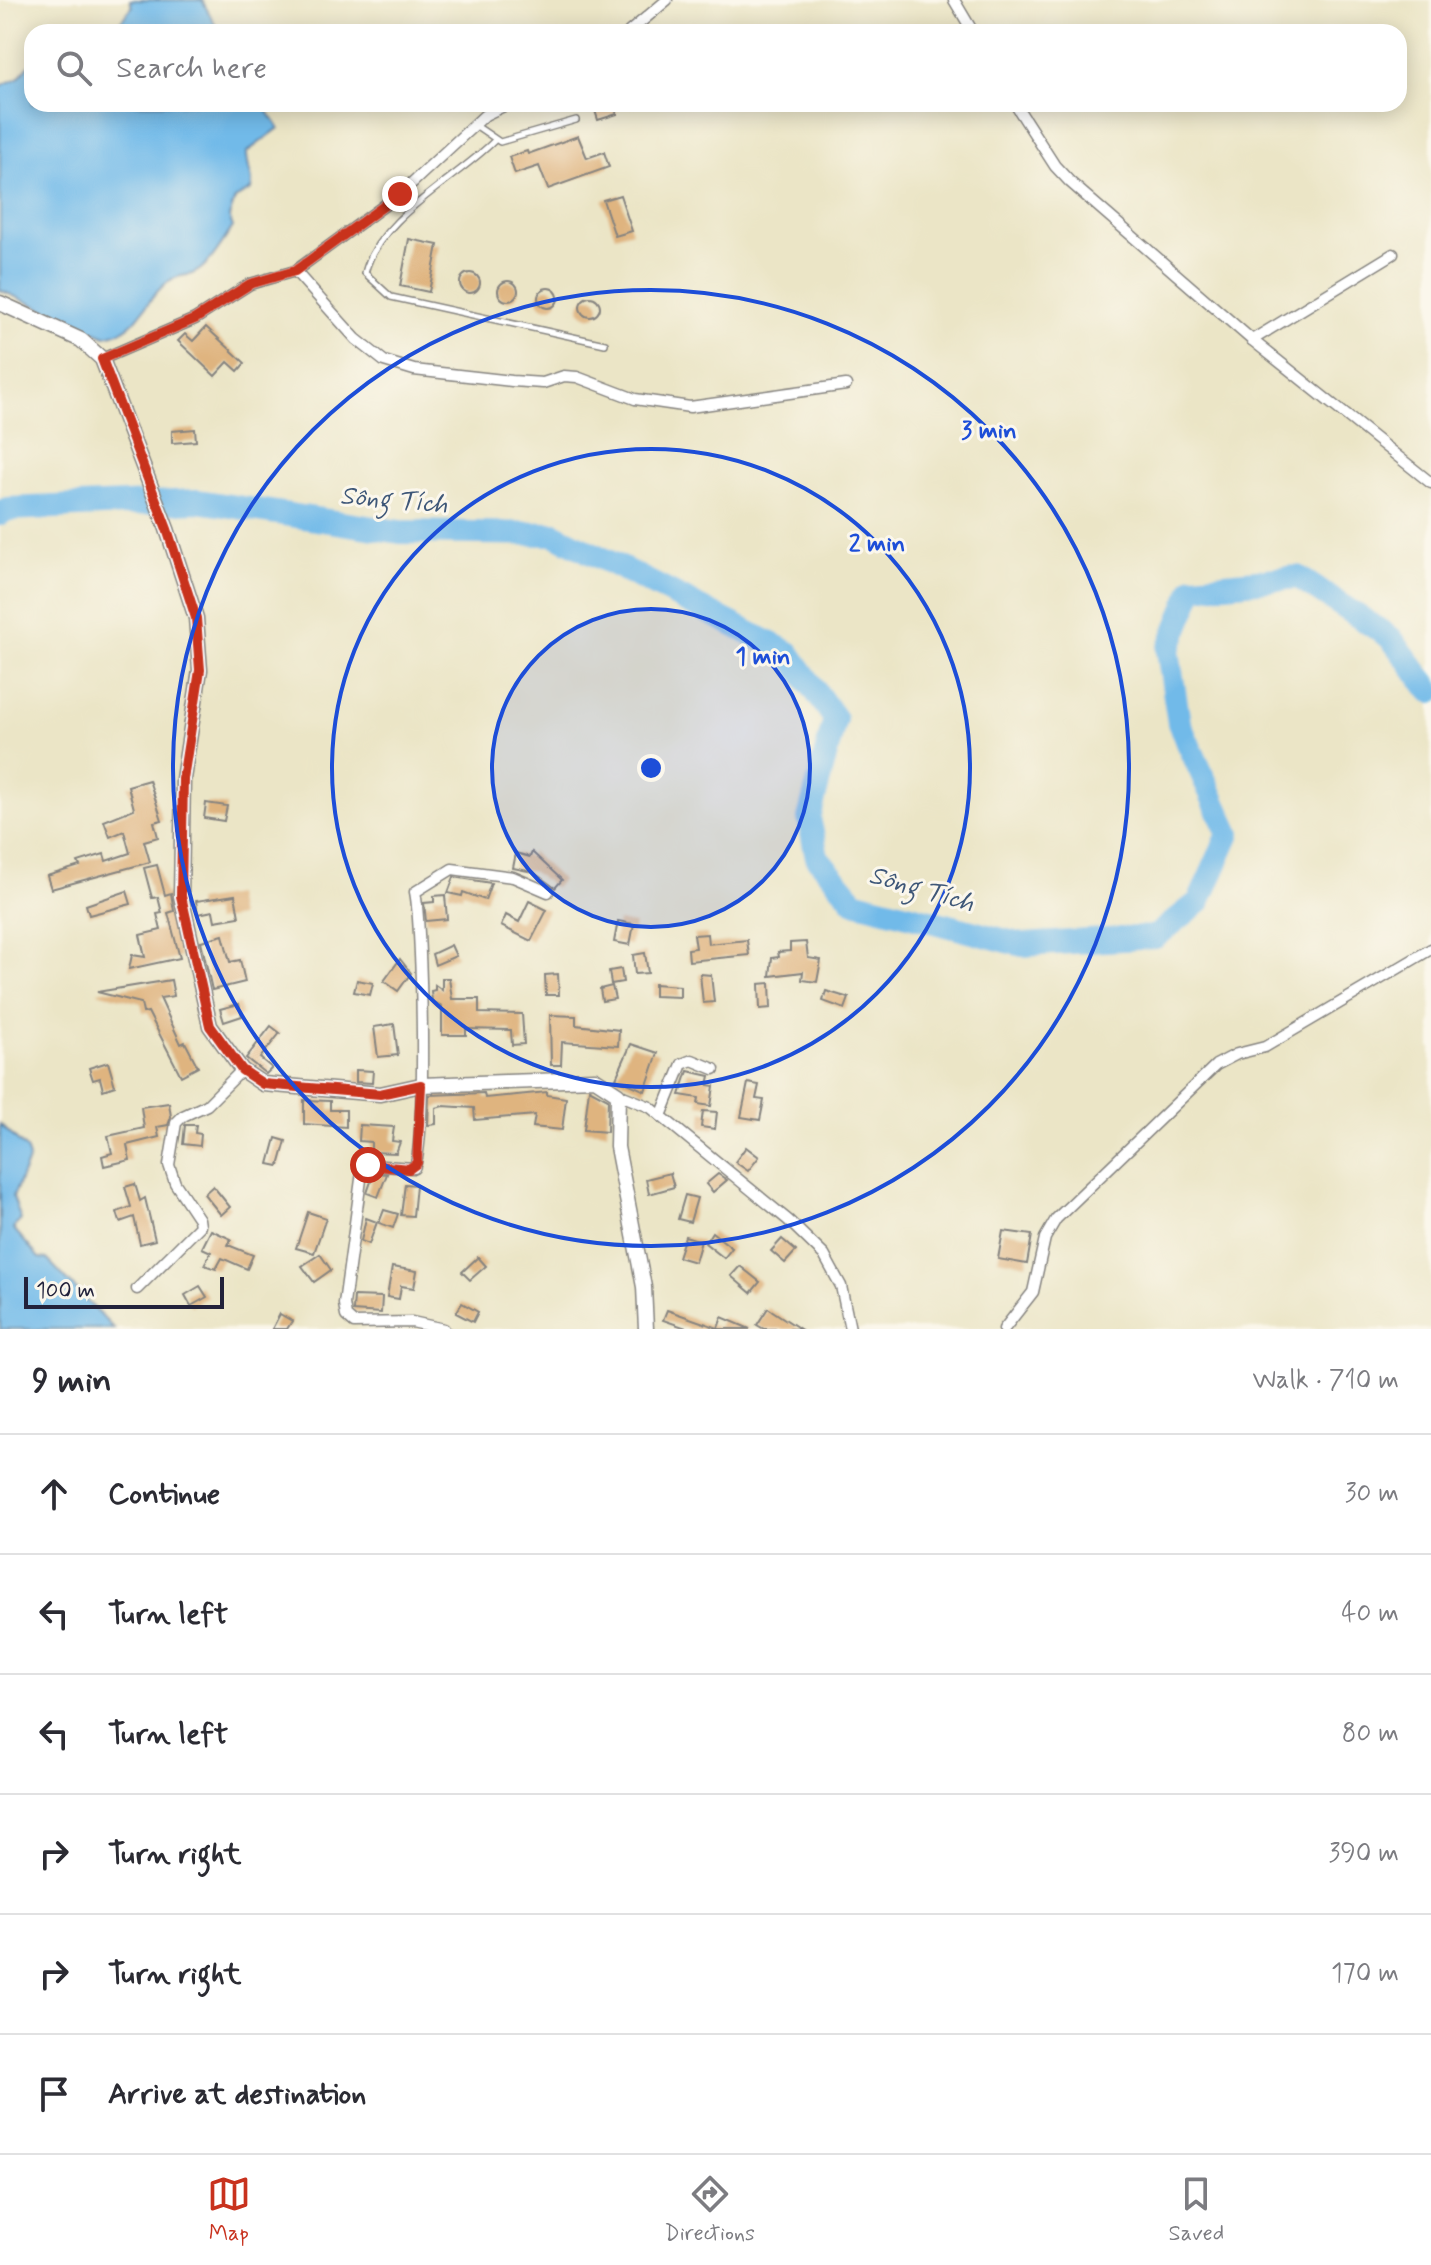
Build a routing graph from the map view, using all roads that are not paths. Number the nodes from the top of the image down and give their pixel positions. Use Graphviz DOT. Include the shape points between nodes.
graph roads {
  1 [pos="667,0"];
  2 [pos="954,0"];
  3 [pos="638,24"];
  4 [pos="968,24"];
  5 [pos="495,112"];
  6 [pos="1020,112"];
  7 [pos="576,120"];
  8 [pos="475,125"];
  9 [pos="494,141"];
  10 [pos="1393,254"];
  11 [pos="295,271"];
  12 [pos="0,303"];
  13 [pos="1252,340"];
  14 [pos="605,344"];
  15 [pos="102,359"];
  16 [pos="846,385"];
  17 [pos="1431,483"];
  18 [pos="548,892"];
  19 [pos="1431,949"];
  20 [pos="714,1069"];
  21 [pos="242,1070"];
  22 [pos="421,1085"];
  23 [pos="618,1094"];
  24 [pos="661,1116"];
  25 [pos="137,1289"];
  26 [pos="444,1329"];
  27 [pos="646,1329"];
  28 [pos="850,1329"];
  29 [pos="1004,1329"];
  1 -- 3 [label="street"];
  2 -- 4 [label="street"];
  5 -- 8 [label="street"];
  6 -- 13 [label="street" via="1070,182"];
  7 -- 9 [label="lane"];
  8 -- 9 [label="lane"];
  8 -- 11 [label="street" via="400,194"];
  9 -- 14 [label="lane" via="388,229 369,255 365,273 391,297"];
  10 -- 13 [label="street"];
  11 -- 15 [label="street" via="250,284 195,319"];
  11 -- 16 [label="street" via="356,339 384,361 414,370 528,382 577,377 635,399 690,407"];
  12 -- 15 [label="street" via="81,340"];
  13 -- 17 [label="street"];
  15 -- 21 [label="street" via="196,618 200,670 183,779 181,896 210,1026"];
  18 -- 22 [label="street" via="513,877 452,869 415,892"];
  19 -- 29 [label="street" via="1265,1047 1216,1065 1185,1091 1056,1219 1045,1238 1033,1292"];
  20 -- 24 [label="street" via="692,1060 682,1064"];
  21 -- 22 [label="street" via="263,1084 380,1094"];
  21 -- 25 [label="street" via="207,1105 176,1123 169,1165 200,1226"];
  22 -- 23 [label="street" via="595,1079"];
  22 -- 26 [label="street" via="414,1168 368,1165 362,1172 344,1304 354,1323 412,1322"];
  23 -- 24 [label="street"];
  23 -- 27 [label="street" via="617,1147 644,1287"];
  24 -- 28 [label="street" via="824,1255 841,1286"];
}
